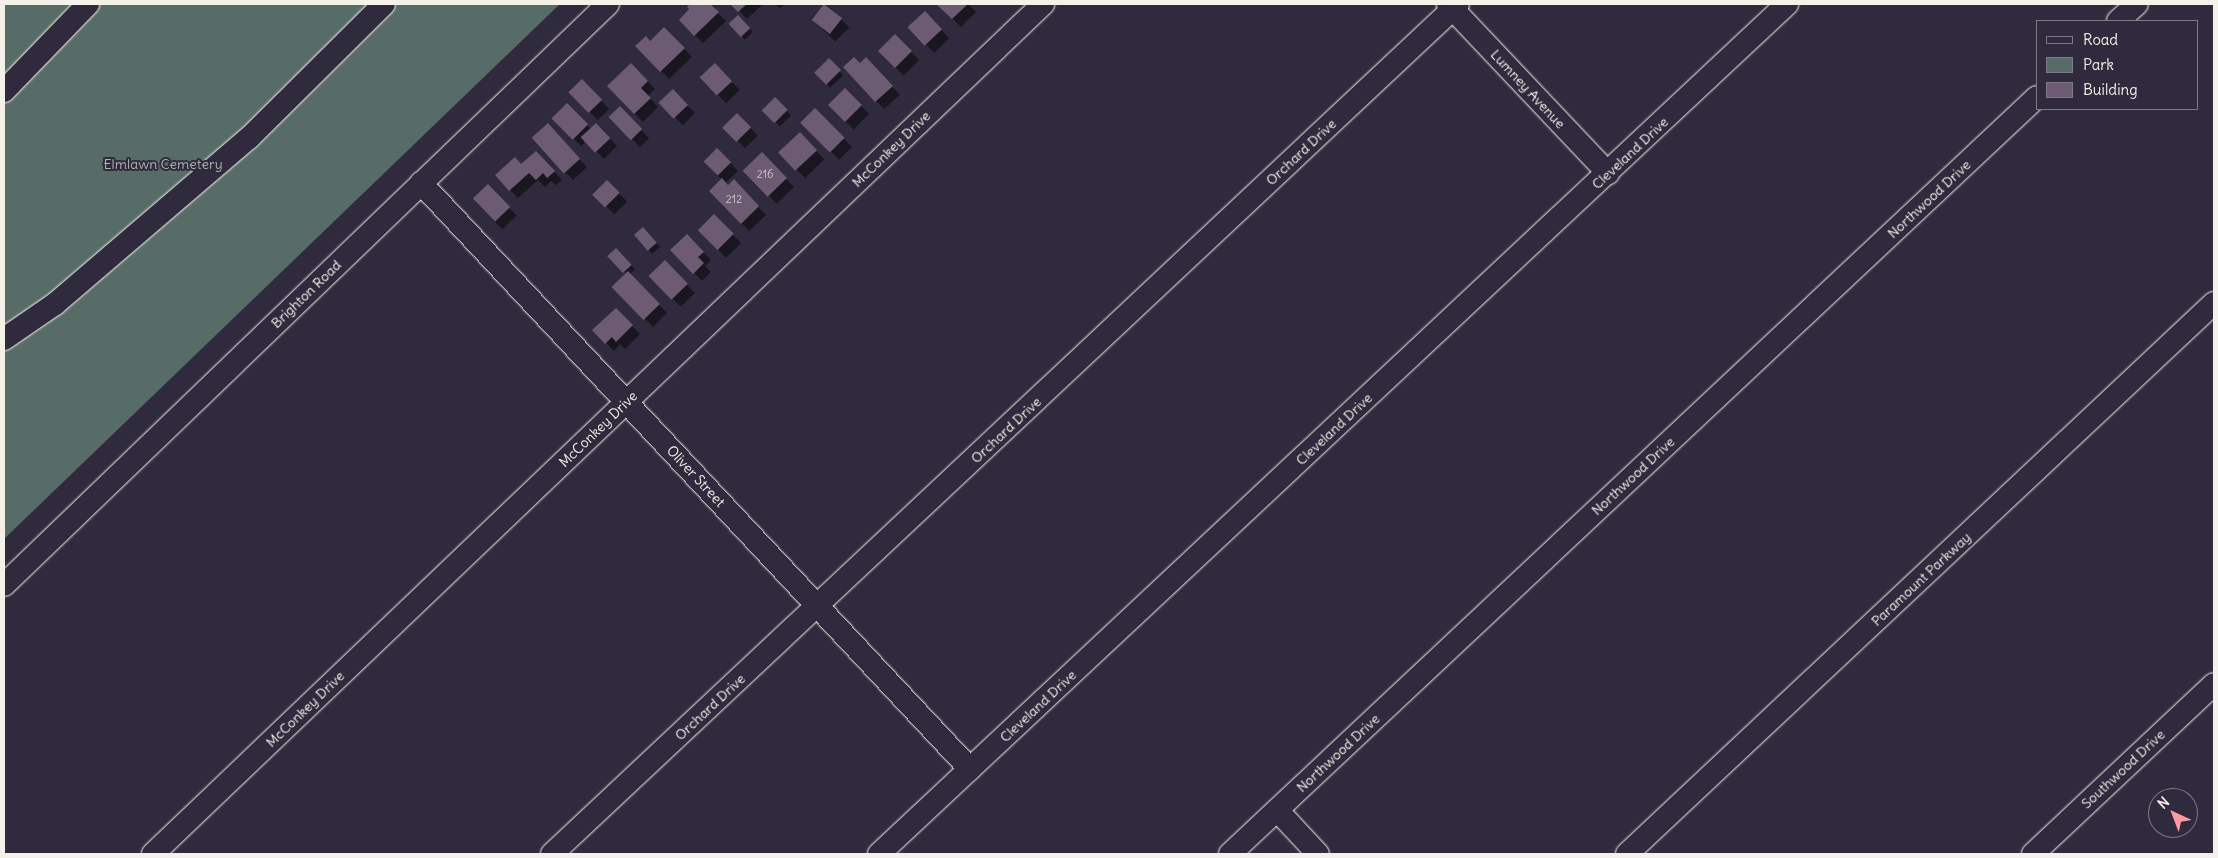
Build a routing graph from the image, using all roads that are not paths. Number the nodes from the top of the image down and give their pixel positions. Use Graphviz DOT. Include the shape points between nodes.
graph roads {
  1 [pos="88,4"];
  2 [pos="384,4"];
  3 [pos="608,4"];
  4 [pos="1043,4"];
  5 [pos="1787,4"];
  6 [pos="2137,4"];
  7 [pos="1453,5"];
  8 [pos="2119,20"];
  9 [pos="4,90"];
  10 [pos="2036,99"];
  11 [pos="1608,173"];
  12 [pos="421,183"];
  13 [pos="2214,303"];
  14 [pos="4,339"];
  15 [pos="626,403"];
  16 [pos="4,585"];
  17 [pos="818,607"];
  18 [pos="2214,684"];
  19 [pos="970,769"];
  20 [pos="1277,810"];
  21 [pos="153,854"];
  22 [pos="552,854"];
  23 [pos="880,854"];
  24 [pos="1230,854"];
  25 [pos="1318,854"];
  26 [pos="1627,854"];
  27 [pos="2032,854"];
  1 -- 9 [label="street"];
  2 -- 14 [label="street" via="249,138 62,298"];
  3 -- 12 [label="street, Brighton Road"];
  4 -- 15 [label="street, McConkey Drive"];
  5 -- 11 [label="street, Cleveland Drive"];
  6 -- 8 [label="street"];
  7 -- 11 [label="street, Lumney Avenue"];
  7 -- 17 [label="street, Orchard Drive"];
  10 -- 20 [label="street, Northwood Drive"];
  11 -- 19 [label="street, Cleveland Drive"];
  12 -- 15 [label="street, Oliver Street"];
  12 -- 16 [label="street, Brighton Road"];
  13 -- 26 [label="street, Paramount Parkway"];
  15 -- 17 [label="street, Oliver Street"];
  15 -- 21 [label="street, McConkey Drive"];
  17 -- 19 [label="street, Oliver Street"];
  17 -- 22 [label="street, Orchard Drive"];
  18 -- 27 [label="street, Southwood Drive"];
  19 -- 23 [label="street, Cleveland Drive"];
  20 -- 24 [label="street, Northwood Drive"];
  20 -- 25 [label="street"];
}
